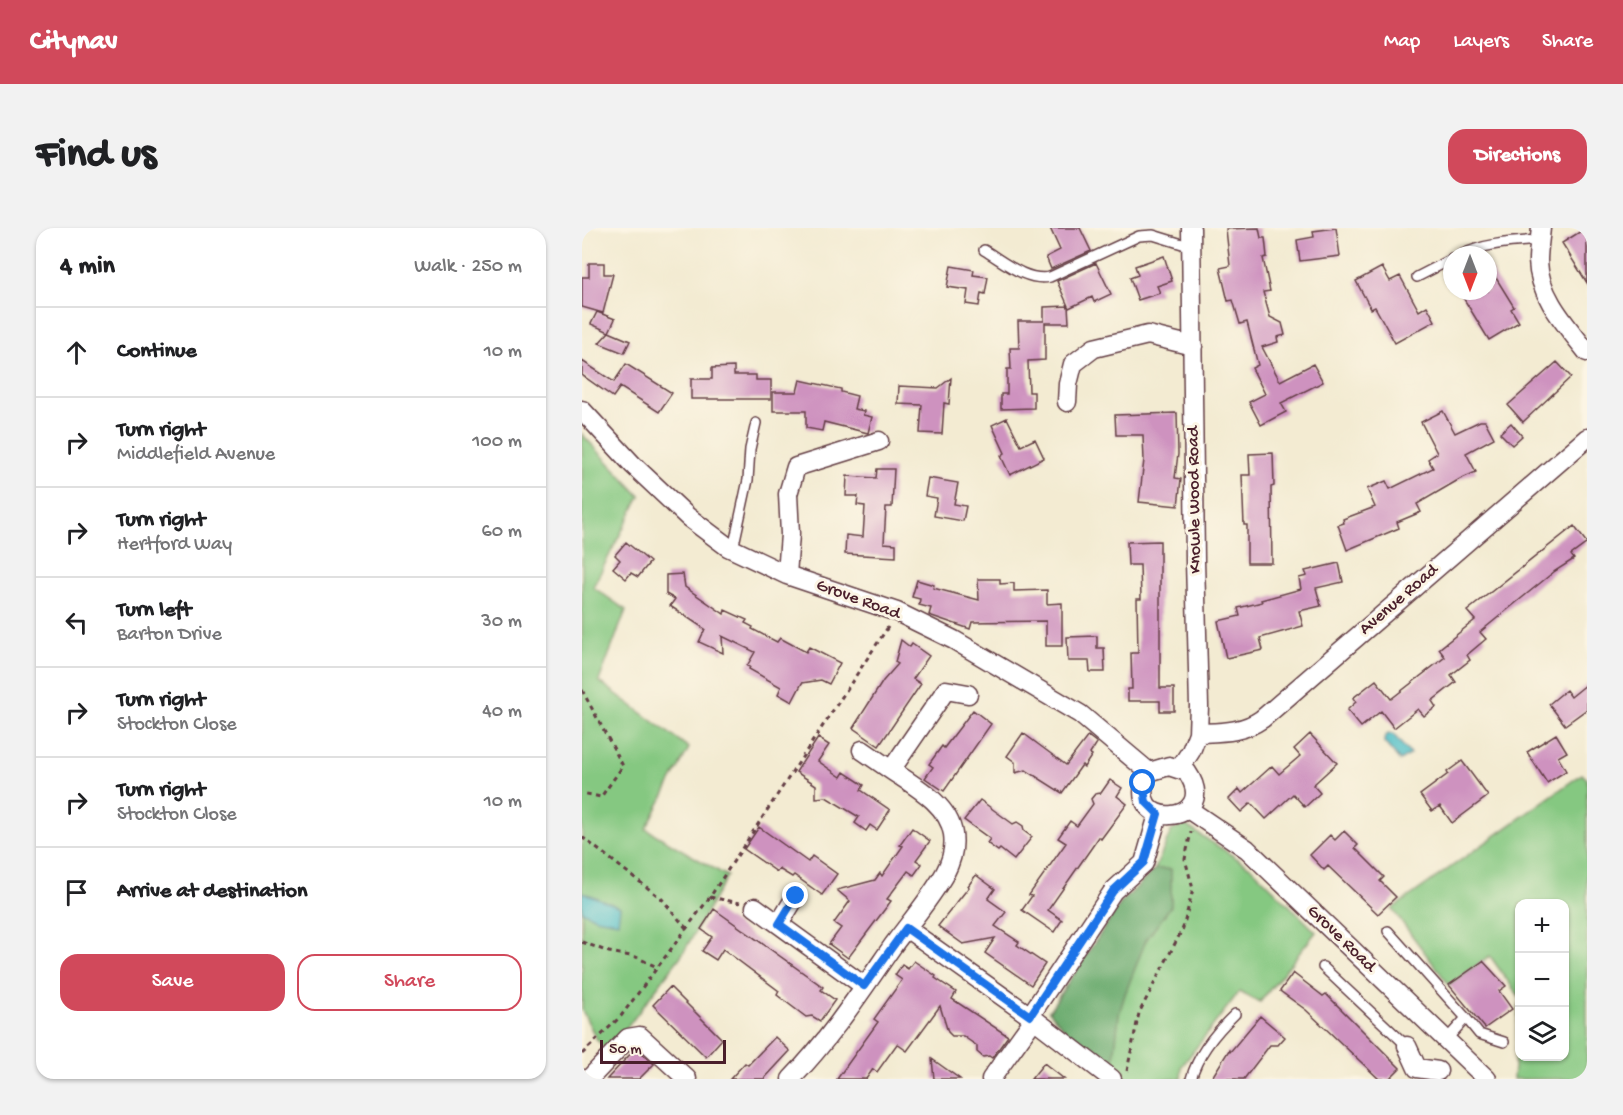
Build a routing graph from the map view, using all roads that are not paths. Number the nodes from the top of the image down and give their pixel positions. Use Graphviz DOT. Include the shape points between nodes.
graph roads {
  1 [pos="1191,228"];
  2 [pos="1541,234"];
  3 [pos="1485,246"];
  4 [pos="1192,247"];
  5 [pos="984,250"];
  6 [pos="1443,264"];
  7 [pos="1418,277"];
  8 [pos="1193,346"];
  9 [pos="1587,352"];
  10 [pos="1066,402"];
  11 [pos="582,410"];
  12 [pos="756,423"];
  13 [pos="1587,438"];
  14 [pos="879,441"];
  15 [pos="733,549"];
  16 [pos="787,575"];
  17 [pos="968,694"];
  18 [pos="1198,733"];
  19 [pos="862,750"];
  20 [pos="1180,768"];
  21 [pos="891,770"];
  22 [pos="1149,772"];
  23 [pos="1192,811"];
  24 [pos="1158,814"];
  25 [pos="796,896"];
  26 [pos="754,907"];
  27 [pos="779,924"];
  28 [pos="906,928"];
  29 [pos="1388,931"];
  30 [pos="1323,967"];
  31 [pos="864,986"];
  32 [pos="1235,1014"];
  33 [pos="1466,1017"];
  34 [pos="1032,1018"];
  35 [pos="1446,1040"];
  36 [pos="1504,1042"];
  37 [pos="1407,1046"];
  38 [pos="1438,1071"];
  39 [pos="1412,1074"];
  40 [pos="589,1079"];
  41 [pos="687,1079"];
  42 [pos="791,1079"];
  43 [pos="991,1079"];
  44 [pos="1112,1079"];
  45 [pos="1191,1079"];
  46 [pos="1487,1079"];
  1 -- 4 [label="street, Knowle Wood Road"];
  2 -- 3 [label="lane"];
  2 -- 9 [label="street" via="1538,262 1542,282 1554,309"];
  4 -- 5 [label="lane" via="1153,235 1139,236 1040,279"];
  4 -- 8 [label="street, Knowle Wood Road"];
  6 -- 7 [label="lane"];
  8 -- 10 [label="street" via="1148,335 1094,348 1073,364"];
  8 -- 18 [label="street, Knowle Wood Road"];
  11 -- 15 [label="street, Grove Road" via="688,518"];
  12 -- 15 [label="lane"];
  13 -- 18 [label="street, Avenue Road" via="1262,719 1250,727 1228,732"];
  14 -- 16 [label="street" via="796,467 788,494"];
  15 -- 16 [label="street, Grove Road"];
  16 -- 22 [label="street, Grove Road" via="897,612 954,640 1080,714"];
  17 -- 21 [label="street" via="940,684"];
  18 -- 20 [label="street, Knowle Wood Road"];
  19 -- 21 [label="street"];
  20 -- 22 [label="street" via="1169,766"];
  20 -- 23 [label="street" via="1194,784"];
  21 -- 28 [label="street" via="936,802 953,831 954,850 945,872"];
  22 -- 24 [label="street" via="1143,783 1144,795 1151,810"];
  23 -- 24 [label="street" via="1176,816"];
  23 -- 35 [label="street, Grove Road" via="1248,849"];
  24 -- 34 [label="street" via="1144,862 1113,891"];
  25 -- 27 [label="street"];
  26 -- 27 [label="street"];
  27 -- 31 [label="street"];
  28 -- 31 [label="street"];
  28 -- 34 [label="street"];
  29 -- 33 [label="lane"];
  30 -- 37 [label="lane"];
  31 -- 42 [label="street"];
  32 -- 45 [label="lane" via="1216,1032 1197,1061"];
  33 -- 35 [label="lane"];
  33 -- 36 [label="lane" via="1479,1034"];
  34 -- 43 [label="street"];
  34 -- 44 [label="street"];
  35 -- 46 [label="street, Grove Road"];
  37 -- 39 [label="street"];
  38 -- 39 [label="street"];
  40 -- 41 [label="street" via="628,1038 640,1036"];
}
